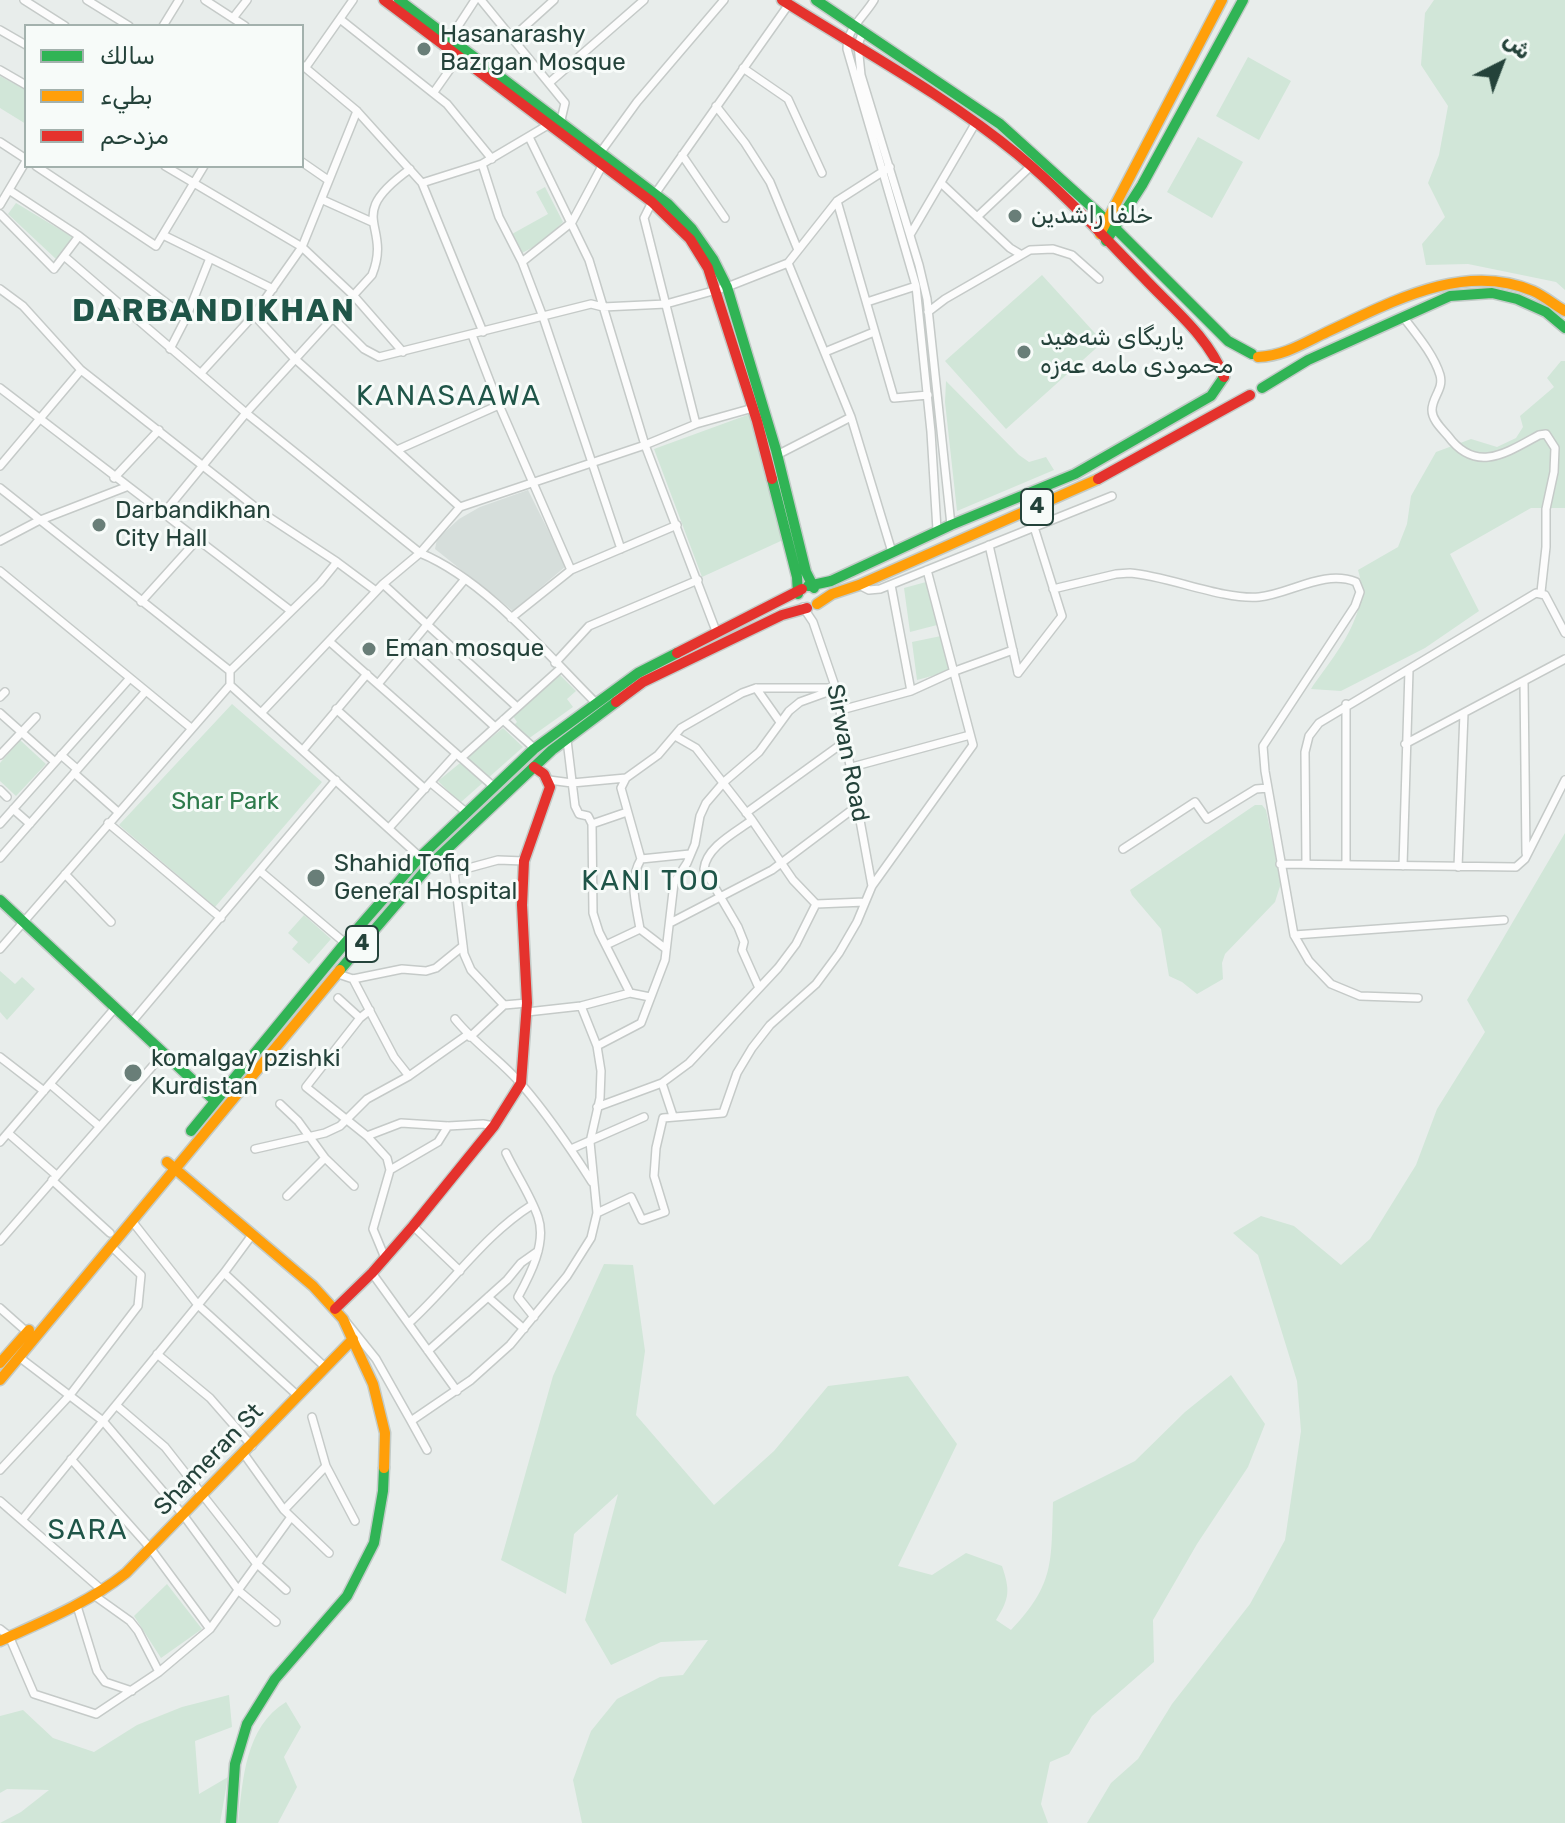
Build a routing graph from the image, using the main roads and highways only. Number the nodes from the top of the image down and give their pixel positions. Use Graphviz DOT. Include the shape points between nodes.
graph roads {
  1 [pos="384,0"];
  2 [pos="399,0"];
  3 [pos="816,0"];
  4 [pos="1222,0"];
  5 [pos="1243,0"];
  6 [pos="786,2"];
  7 [pos="1130,178"];
  8 [pos="1142,185"];
  9 [pos="653,198"];
  10 [pos="1111,224"];
  11 [pos="1103,237"];
  12 [pos="722,288"];
  13 [pos="1565,311"];
  14 [pos="1367,314"];
  15 [pos="1565,328"];
  16 [pos="1374,329"];
  17 [pos="1255,356"];
  18 [pos="1224,377"];
  19 [pos="1262,388"];
  20 [pos="1250,395"];
  21 [pos="807,597"];
  22 [pos="534,767"];
  23 [pos="0,900"];
  24 [pos="215,1101"];
  25 [pos="170,1165"];
  26 [pos="110,1239"];
  27 [pos="335,1309"];
  28 [pos="353,1339"];
  29 [pos="0,1363"];
  30 [pos="0,1380"];
  31 [pos="3,1636"];
  32 [pos="231,1823"];
  1 -- 9 [label="main road" via="602,166"];
  2 -- 9 [label="main road"];
  3 -- 10 [label="main road" via="1000,124"];
  4 -- 7 [label="main road"];
  5 -- 8 [label="main road"];
  6 -- 11 [label="main road" via="998,139"];
  7 -- 8 [label="main road"];
  7 -- 10 [label="main road"];
  8 -- 10 [label="main road"];
  9 -- 12 [label="main road" via="690,239"];
  10 -- 11 [label="main road"];
  10 -- 17 [label="main road" via="1228,341"];
  11 -- 18 [label="main road" via="1187,323"];
  12 -- 21 [label="main road"];
  12 -- 21 [label="main road" via="777,455 806,572"];
  13 -- 14 [label="main road" via="1524,286 1475,278 1443,283"];
  14 -- 16 [label="main road"];
  14 -- 17 [label="main road" via="1276,356"];
  15 -- 16 [label="main road" via="1546,312 1492,293 1450,296"];
  16 -- 19 [label="main road"];
  17 -- 19 [label="main road" via="1267,375"];
  18 -- 20 [label="main road" via="1231,390"];
  18 -- 21 [label="main road, 4" via="1211,396 1075,474 951,525 823,584"];
  19 -- 20 [label="main road"];
  20 -- 21 [label="main road, 4" via="1081,488 859,585"];
  21 -- 22 [label="main road, 4" via="782,615 643,682"];
  21 -- 24 [label="main road, 4" via="716,631 638,673 534,749 420,857"];
  22 -- 25 [label="main road, 4" via="429,866"];
  22 -- 27 [label="main road" via="550,787 524,861 527,1008 521,1083 494,1126 413,1226"];
  23 -- 24 [label="main road"];
  24 -- 25 [label="main road, 4"];
  25 -- 26 [label="main road, 4"];
  25 -- 26 [label="main road, 4"];
  25 -- 27 [label="main road"];
  26 -- 29 [label="main road, 4"];
  26 -- 30 [label="main road, 4"];
  27 -- 28 [label="main road"];
  28 -- 31 [label="main road, Shameran St" via="184,1516 99,1594"];
  28 -- 32 [label="main road" via="373,1384 385,1433 374,1543 347,1596 275,1679 247,1724 235,1764"];
}
